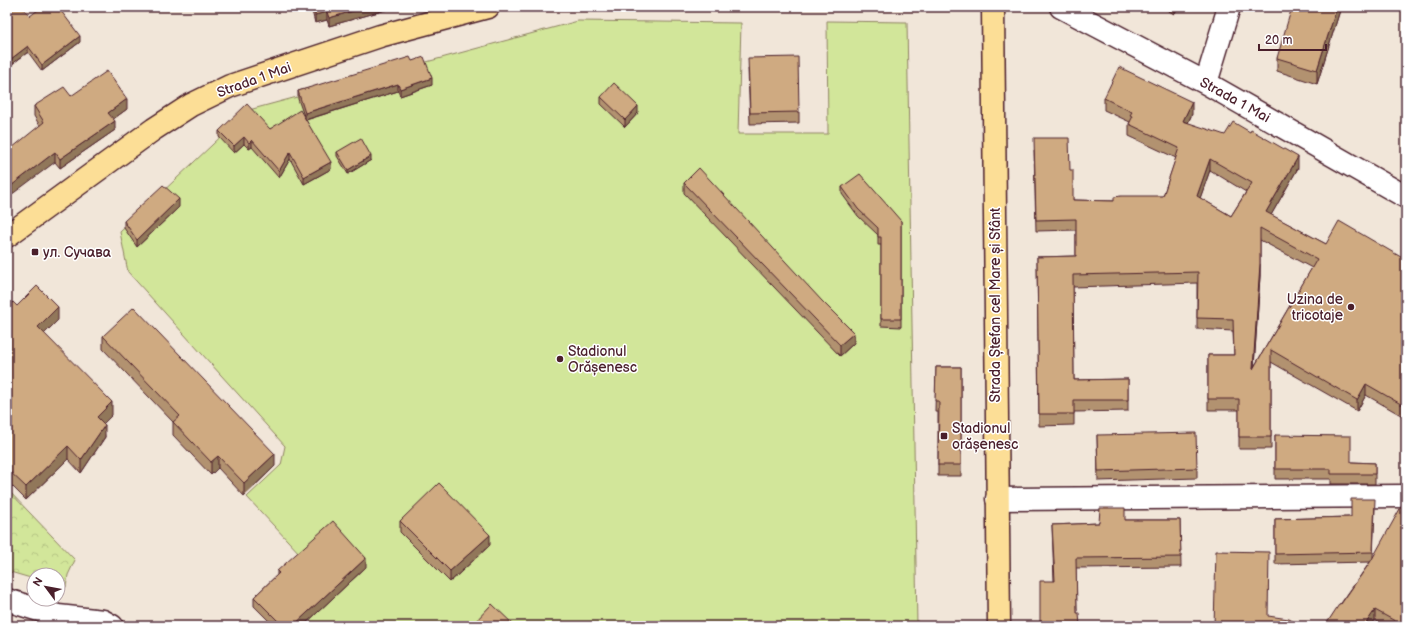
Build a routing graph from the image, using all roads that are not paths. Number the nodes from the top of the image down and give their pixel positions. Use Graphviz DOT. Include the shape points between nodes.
graph roads {
  1 [pos="488,7"];
  2 [pos="993,7"];
  3 [pos="1061,7"];
  4 [pos="1229,7"];
  5 [pos="1206,83"];
  6 [pos="1406,197"];
  7 [pos="7,236"];
  8 [pos="1406,496"];
  9 [pos="997,499"];
  10 [pos="7,600"];
  11 [pos="112,626"];
  12 [pos="999,626"];
  1 -- 7 [label="main road, Strada 1 Mai" via="380,36 230,86 191,105"];
  2 -- 9 [label="main road, Strada Ștefan cel Mare și Sfânt"];
  3 -- 5 [label="street, Strada 1 Mai"];
  4 -- 5 [label="street"];
  5 -- 6 [label="street, Strada 1 Mai"];
  8 -- 9 [label="street"];
  9 -- 12 [label="main road, Strada Ștefan cel Mare și Sfânt"];
  10 -- 11 [label="street" via="58,616 103,621"];
}
